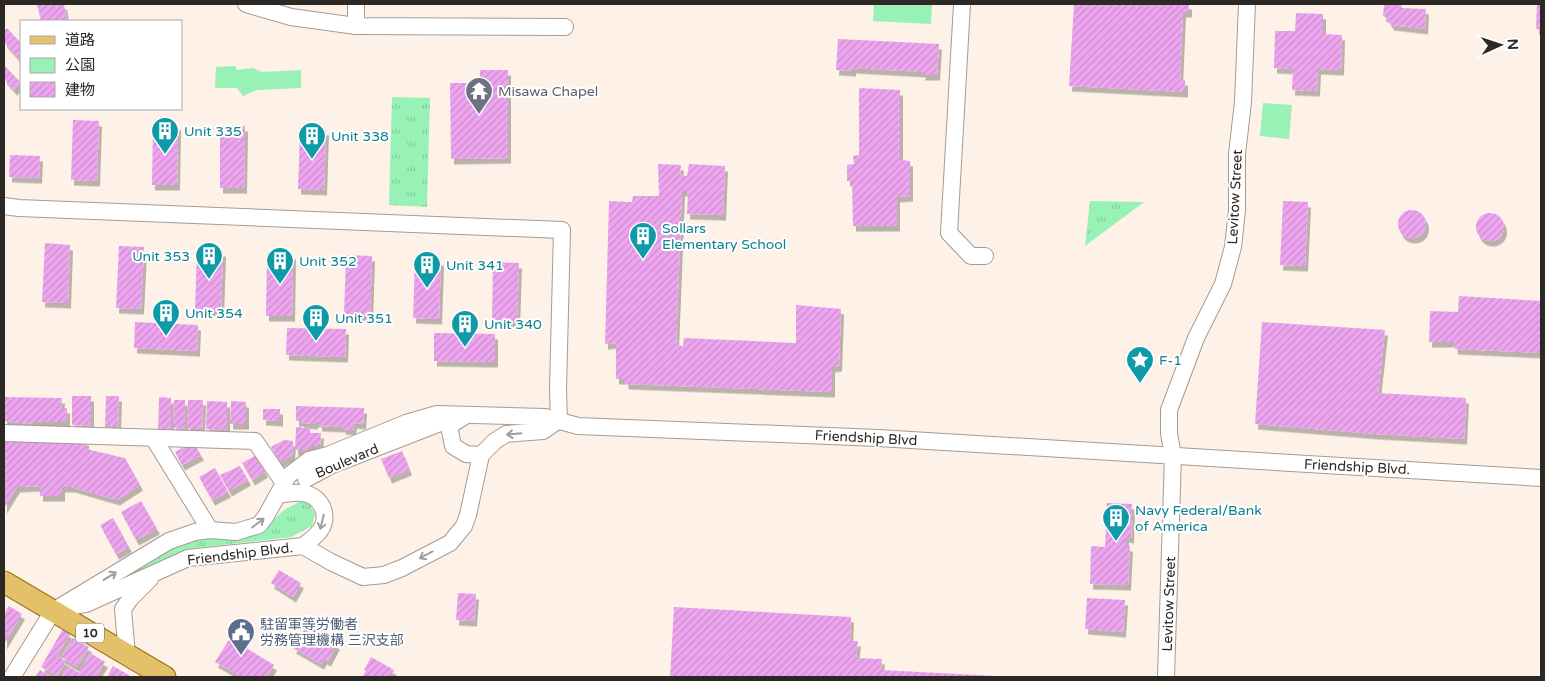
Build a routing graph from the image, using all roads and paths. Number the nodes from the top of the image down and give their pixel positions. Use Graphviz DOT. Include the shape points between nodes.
graph roads {
  1 [pos="246,4"];
  2 [pos="356,4"];
  3 [pos="962,4"];
  4 [pos="1247,4"];
  5 [pos="356,26"];
  6 [pos="565,27"];
  7 [pos="4,206"];
  8 [pos="985,256"];
  9 [pos="461,418"];
  10 [pos="559,420"];
  11 [pos="4,433"];
  12 [pos="154,439"];
  13 [pos="481,455"];
  14 [pos="1173,456"];
  15 [pos="1541,478"];
  16 [pos="306,479"];
  17 [pos="281,489"];
  18 [pos="210,530"];
  19 [pos="303,546"];
  20 [pos="161,569"];
  21 [pos="4,582"];
  22 [pos="53,611"];
  23 [pos="127,655"];
  24 [pos="12,677"];
  25 [pos="165,677"];
  26 [pos="1166,677"];
  1 -- 5 [label="street" via="291,17"];
  2 -- 5 [label="street"];
  3 -- 8 [label="street" via="950,233 971,256"];
  4 -- 14 [label="street, Levitow Street" via="1233,247 1223,284 1196,338 1169,410"];
  5 -- 6 [label="street"];
  7 -- 10 [label="street" via="562,230"];
  9 -- 10 [label="street, Friendship Blvd" via="545,417"];
  9 -- 13 [label="street" via="449,426 453,446 466,454"];
  9 -- 16 [label="street, Boulevard" via="439,423"];
  9 -- 17 [label="street, Friendship Blvd." via="437,414 309,460 294,470"];
  10 -- 13 [label="street, one-way" via="543,431 506,434"];
  10 -- 14 [label="street, Friendship Blvd" via="578,426 878,438"];
  11 -- 12 [label="street"];
  12 -- 17 [label="street" via="255,441"];
  12 -- 18 [label="street"];
  13 -- 19 [label="street, Friendship Blvd., one-way" via="464,526 450,543 402,568 384,575 363,577"];
  14 -- 15 [label="street, Friendship Blvd."];
  14 -- 26 [label="street, Levitow Street"];
  18 -- 17 [label="street, Friendship Blvd., one-way" via="236,532 259,525"];
  17 -- 19 [label="street, one-way" via="314,497 323,506 325,518 319,533"];
  22 -- 18 [label="street, Friendship Blvd., one-way" via="169,541"];
  19 -- 20 [label="street, Friendship Blvd." via="188,558"];
  20 -- 22 [label="street, Friendship Blvd." via="86,604"];
  20 -- 23 [label="street, Friendship Blvd." via="130,598 123,609"];
  21 -- 22 [label="main road, 10"];
  22 -- 23 [label="main road, 10"];
  22 -- 24 [label="street"];
  23 -- 25 [label="main road, 10"];
}
